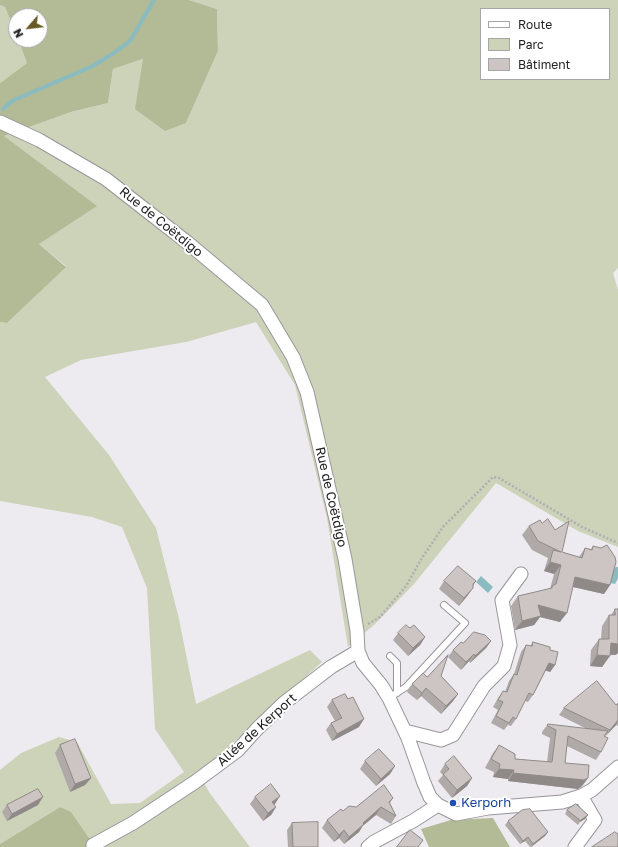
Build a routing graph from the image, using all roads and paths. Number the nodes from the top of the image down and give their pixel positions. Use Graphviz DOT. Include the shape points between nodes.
graph roads {
  1 [pos="0,122"];
  2 [pos="618,543"];
  3 [pos="520,574"];
  4 [pos="444,605"];
  5 [pos="357,631"];
  6 [pos="358,651"];
  7 [pos="390,656"];
  8 [pos="393,696"];
  9 [pos="405,731"];
  10 [pos="618,767"];
  11 [pos="581,796"];
  12 [pos="438,805"];
  13 [pos="93,845"];
  14 [pos="368,847"];
  15 [pos="575,847"];
  1 -- 5 [label="street, Rue de Coëtdigo" via="39,140 106,179 262,305 293,357 307,392 345,559"];
  2 -- 5 [label="path" via="582,527 499,478 493,477 443,527 406,586 380,618"];
  3 -- 9 [label="street" via="502,600 510,645 504,666 484,686 453,736 442,740"];
  4 -- 8 [label="lane" via="465,623 406,687"];
  5 -- 6 [label="street, Rue de Coëtdigo"];
  6 -- 8 [label="street, Rue de Coëtdigo" via="363,663 381,686"];
  6 -- 13 [label="street, Allée de Kerport" via="331,667 284,703 238,750 195,782 133,823"];
  7 -- 8 [label="lane" via="397,662"];
  8 -- 9 [label="street, Rue de Coëtdigo"];
  9 -- 12 [label="street, Rue de Coëtdigo" via="430,797"];
  10 -- 11 [label="street, Rue de Coëtdigo" via="592,790"];
  11 -- 12 [label="street, Rue de Coëtdigo" via="562,802 488,808 456,814"];
  11 -- 15 [label="street" via="595,820"];
  12 -- 14 [label="street"];
}
